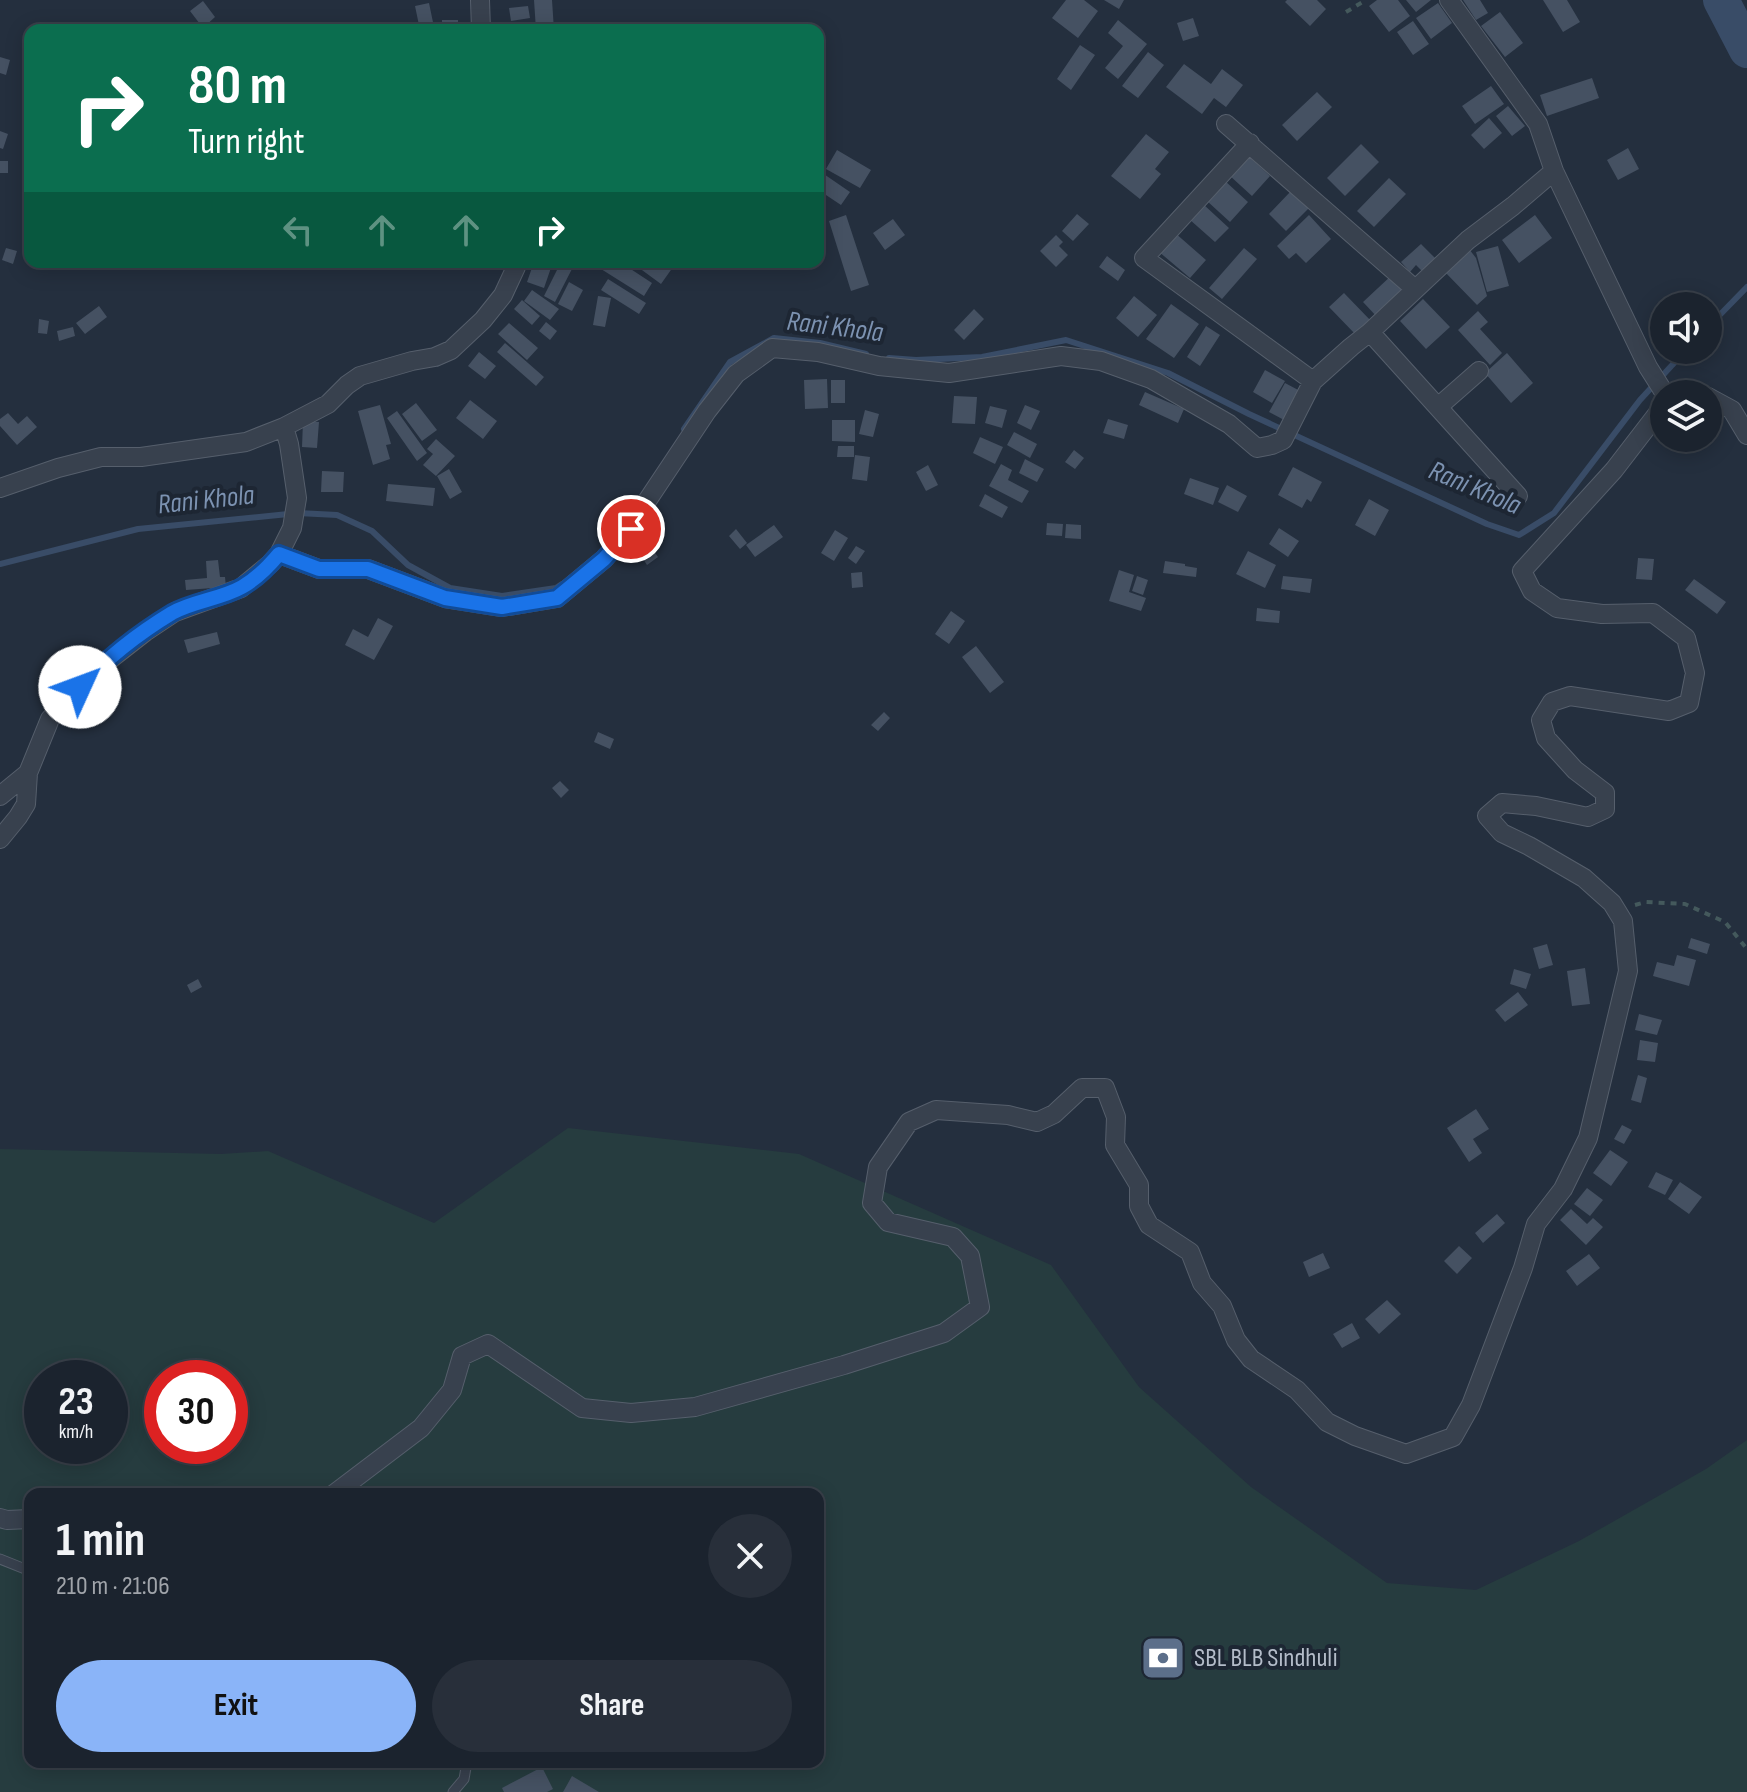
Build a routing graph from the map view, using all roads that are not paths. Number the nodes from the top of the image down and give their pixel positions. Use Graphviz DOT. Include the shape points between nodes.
graph roads {
  1 [pos="480,0"];
  2 [pos="1449,0"];
  3 [pos="481,24"];
  4 [pos="1226,124"];
  5 [pos="1250,143"];
  6 [pos="1554,171"];
  7 [pos="516,268"];
  8 [pos="1415,289"];
  9 [pos="1370,332"];
  10 [pos="1479,371"];
  11 [pos="1655,380"];
  12 [pos="1313,381"];
  13 [pos="1722,405"];
  14 [pos="1438,407"];
  15 [pos="1650,416"];
  16 [pos="284,427"];
  17 [pos="1747,435"];
  18 [pos="0,488"];
  19 [pos="1518,496"];
  20 [pos="279,554"];
  21 [pos="28,773"];
  22 [pos="0,796"];
  23 [pos="0,839"];
  24 [pos="342,1488"];
  25 [pos="0,1518"];
  26 [pos="24,1519"];
  27 [pos="0,1559"];
  28 [pos="24,1569"];
  29 [pos="466,1768"];
  30 [pos="453,1792"];
  1 -- 3 [label="street"];
  2 -- 6 [label="street" via="1538,124"];
  4 -- 5 [label="street"];
  5 -- 8 [label="street"];
  5 -- 12 [label="street" via="1144,258"];
  6 -- 8 [label="street"];
  6 -- 11 [label="street"];
  7 -- 16 [label="street" via="503,295 451,350 360,376 328,404"];
  8 -- 9 [label="street"];
  9 -- 12 [label="street"];
  9 -- 14 [label="street"];
  10 -- 14 [label="street"];
  12 -- 20 [label="street" via="1283,440 1257,448 1229,424 1151,379 1101,361 1061,356 949,373 772,348 736,374 707,411 631,529 557,598 502,607 445,598 368,569 319,569"];
  13 -- 17 [label="street" via="1732,410"];
  14 -- 19 [label="street"];
  15 -- 24 [label="street" via="1614,470 1522,571 1532,591 1557,608 1653,613 1686,638 1695,673 1689,703 1669,711 1570,696 1552,702 1541,720 1546,738 1605,793 1605,809 1588,817 1502,803 1487,816 1502,833 1584,878 1612,903 1623,921 1628,971 1588,1138 1563,1189 1536,1224 1471,1405 1453,1437 1406,1454 1355,1436 1327,1422 1297,1390 1251,1359 1236,1340 1222,1306 1202,1283 1190,1252 1149,1225 1139,1206 1139,1185 1115,1145 1116,1117 1105,1088 1082,1088 1037,1122 936,1110 909,1122 878,1167 872,1203 888,1222 953,1237 970,1256 980,1307 944,1333 695,1407 631,1413 582,1408 488,1344 462,1356 452,1390 421,1428"];
  16 -- 18 [label="street" via="246,442 141,457 101,457"];
  16 -- 20 [label="street" via="297,498 292,528"];
  20 -- 21 [label="street" via="241,588 175,612 95,671 50,719"];
  21 -- 22 [label="street"];
  21 -- 23 [label="street" via="26,804"];
  25 -- 26 [label="street"];
  27 -- 28 [label="lane"];
  29 -- 30 [label="lane"];
}
